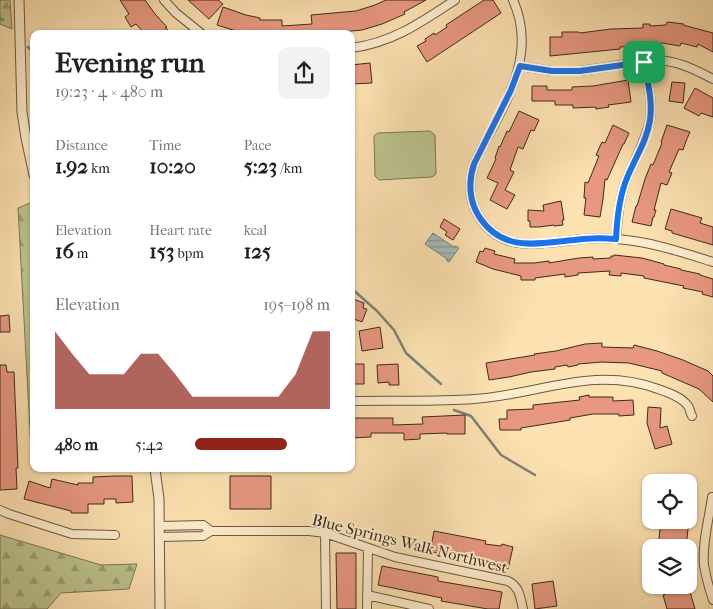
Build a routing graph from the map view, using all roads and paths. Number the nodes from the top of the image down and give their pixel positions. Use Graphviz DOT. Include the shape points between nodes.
graph roads {
  1 [pos="19,0"];
  2 [pos="164,0"];
  3 [pos="455,0"];
  4 [pos="513,0"];
  5 [pos="197,30"];
  6 [pos="355,47"];
  7 [pos="644,62"];
  8 [pos="520,66"];
  9 [pos="713,79"];
  10 [pos="30,156"];
  11 [pos="616,239"];
  12 [pos="713,262"];
  13 [pos="355,401"];
  14 [pos="692,416"];
  15 [pos="155,472"];
  16 [pos="713,497"];
  17 [pos="0,510"];
  18 [pos="160,526"];
  19 [pos="211,531"];
  20 [pos="325,534"];
  21 [pos="115,535"];
  22 [pos="160,537"];
  23 [pos="368,549"];
  24 [pos="368,596"];
  25 [pos="713,600"];
  26 [pos="160,609"];
  27 [pos="326,609"];
  28 [pos="368,609"];
  29 [pos="429,609"];
  30 [pos="523,609"];
  1 -- 10 [label="street" via="22,112"];
  2 -- 5 [label="street"];
  3 -- 6 [label="street" via="400,35"];
  4 -- 8 [label="street" via="521,30"];
  7 -- 8 [label="street" via="580,71"];
  7 -- 9 [label="street" via="674,62"];
  7 -- 11 [label="street" via="649,122 623,188"];
  8 -- 11 [label="street" via="474,164 470,183 477,214 495,234 514,242 535,244"];
  11 -- 12 [label="street" via="662,247"];
  13 -- 14 [label="street" via="475,399 604,379 635,382 662,390 688,405"];
  15 -- 18 [label="street"];
  16 -- 25 [label="street" via="704,546 706,580"];
  17 -- 21 [label="street" via="72,534"];
  18 -- 19 [label="street, Blue Springs Walk Northwest" via="203,525"];
  18 -- 22 [label="street"];
  19 -- 20 [label="street, Blue Springs Walk Northwest" via="309,531"];
  19 -- 22 [label="street, Blue Springs Walk Northwest" via="203,536"];
  20 -- 23 [label="street, Blue Springs Walk Northwest"];
  20 -- 27 [label="street"];
  22 -- 26 [label="street"];
  23 -- 24 [label="street"];
  23 -- 30 [label="street, Blue Springs Walk Northwest" via="508,581 517,587"];
  24 -- 28 [label="street"];
  24 -- 29 [label="street"];
}
